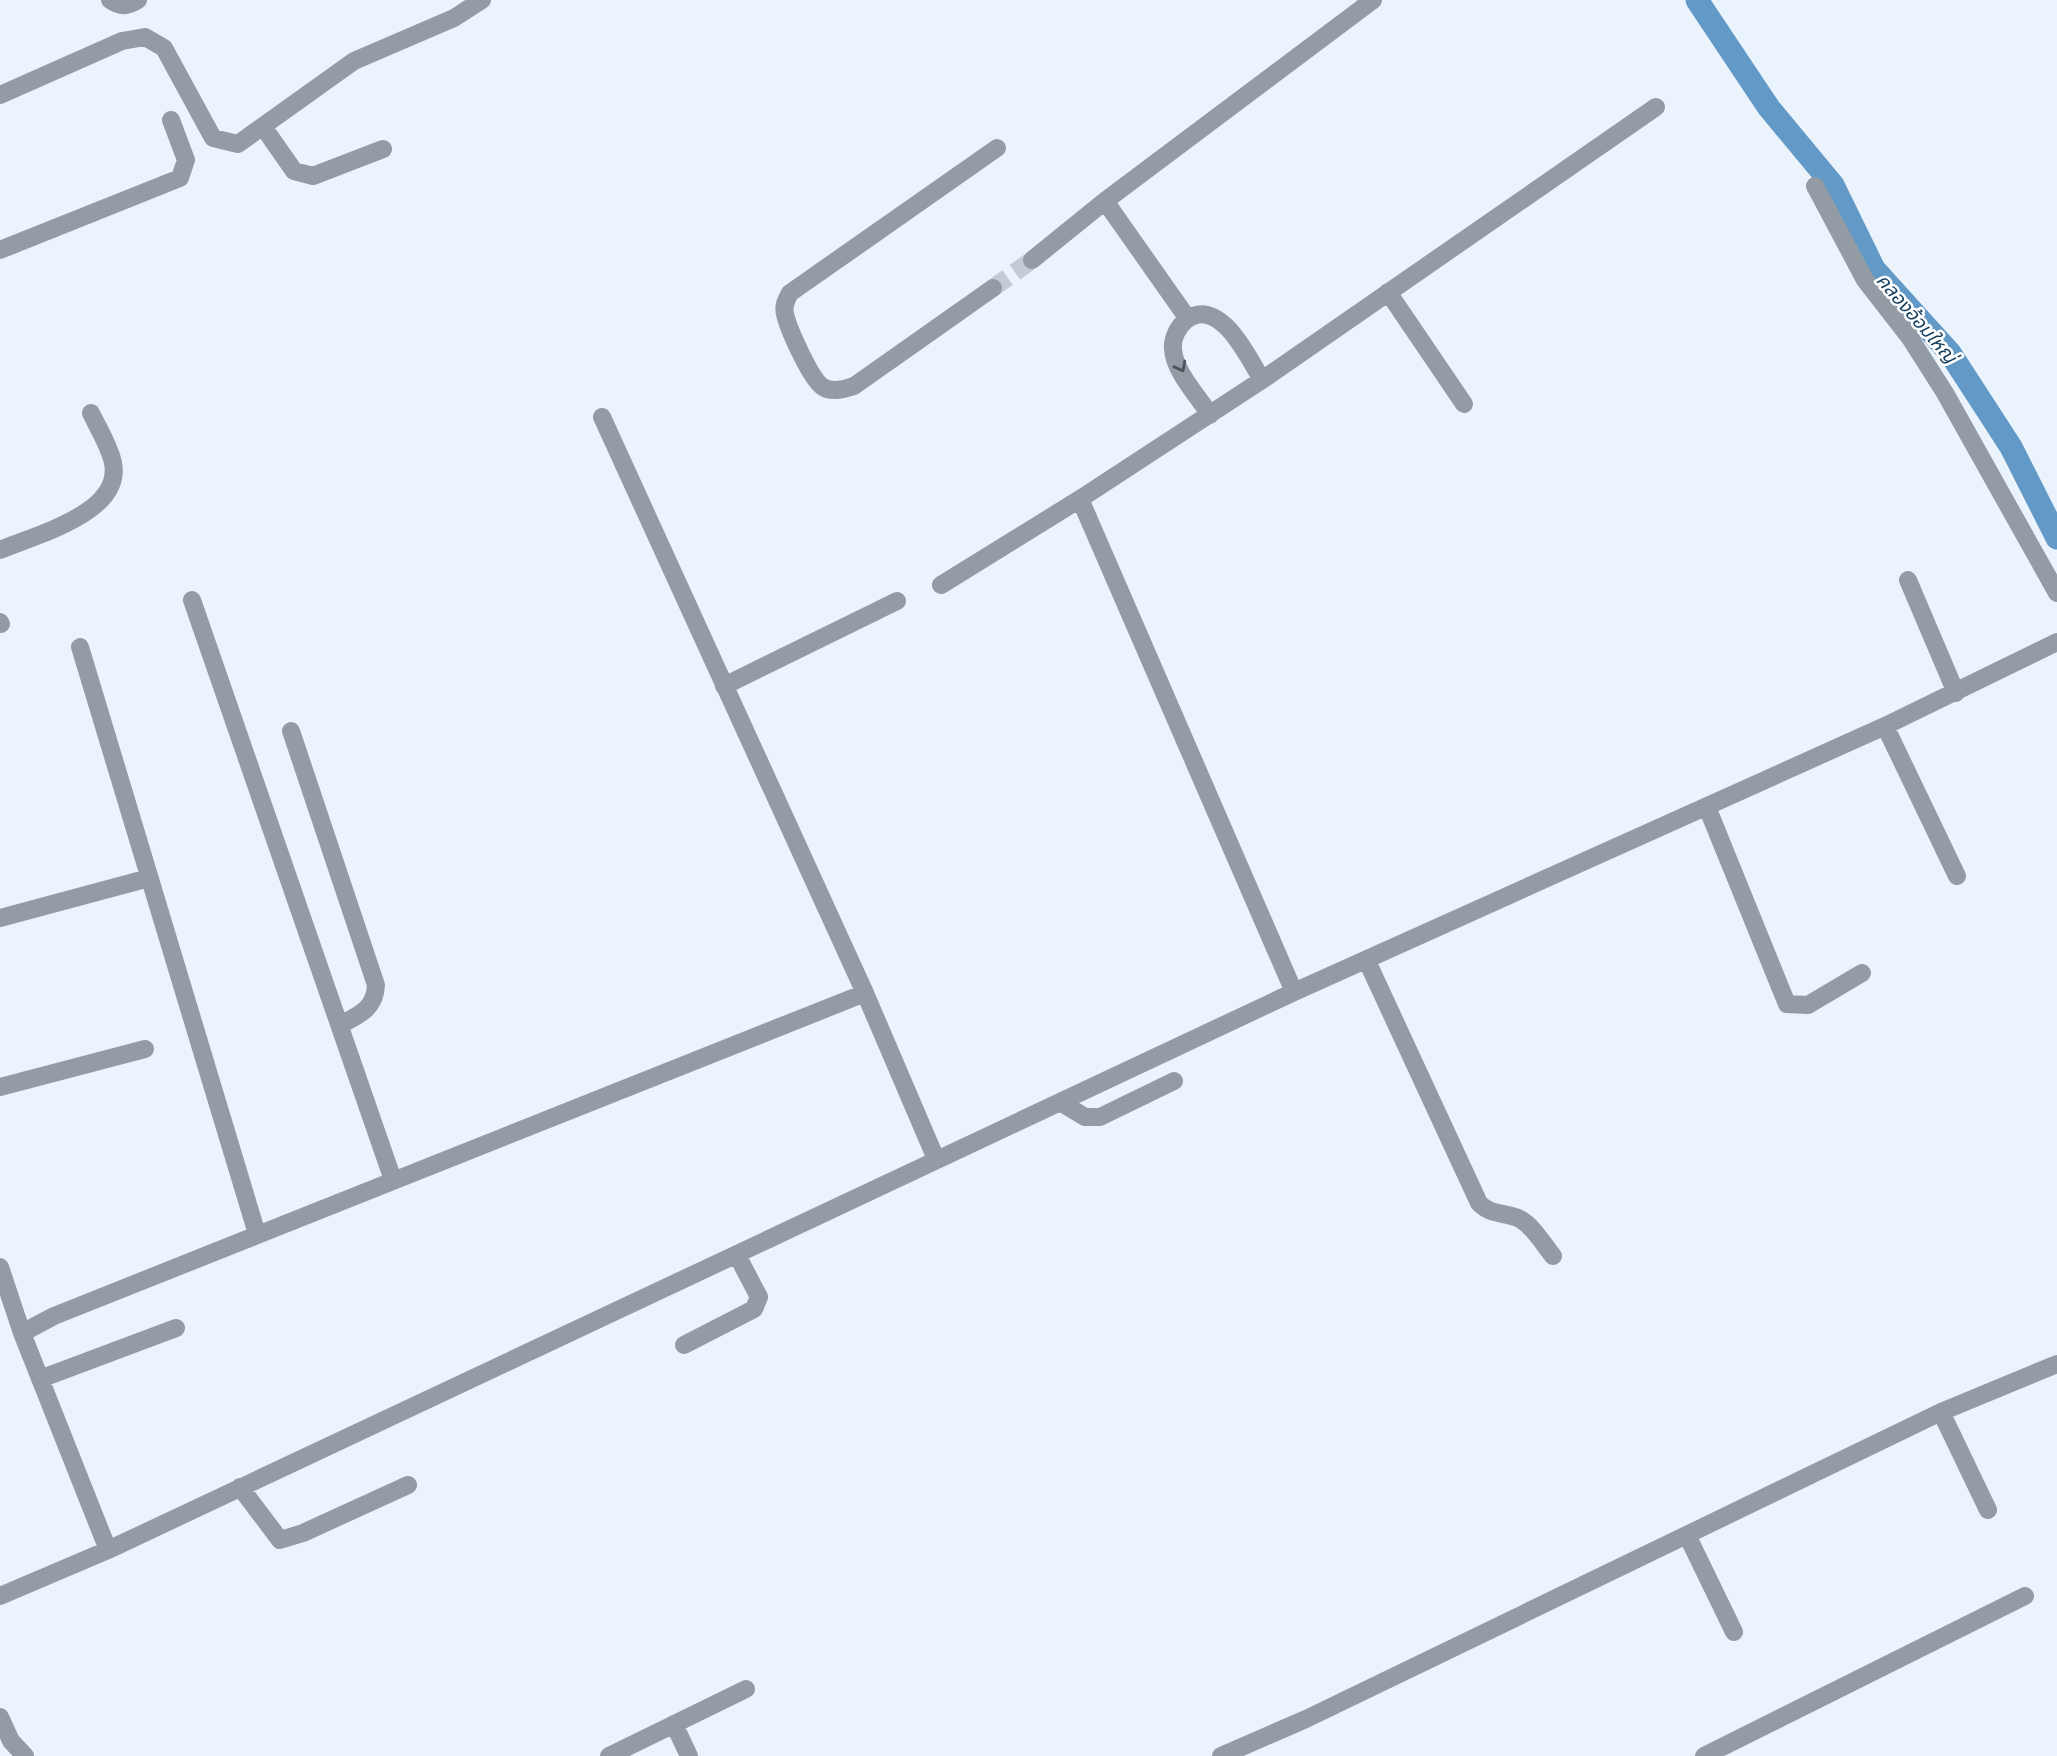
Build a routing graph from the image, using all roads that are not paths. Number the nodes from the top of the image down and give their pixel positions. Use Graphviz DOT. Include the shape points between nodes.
graph roads {
  1 [pos="110,0"];
  2 [pos="138,0"];
  3 [pos="482,0"];
  4 [pos="1373,0"];
  5 [pos="0,95"];
  6 [pos="1656,107"];
  7 [pos="171,120"];
  8 [pos="264,128"];
  9 [pos="997,148"];
  10 [pos="383,149"];
  11 [pos="1815,186"];
  12 [pos="1105,201"];
  13 [pos="0,250"];
  14 [pos="1032,260"];
  15 [pos="993,288"];
  16 [pos="1388,292"];
  17 [pos="1188,319"];
  18 [pos="1262,380"];
  19 [pos="1464,404"];
  20 [pos="91,413"];
  21 [pos="1210,415"];
  22 [pos="602,417"];
  23 [pos="1080,499"];
  24 [pos="0,550"];
  25 [pos="1908,580"];
  26 [pos="941,584"];
  27 [pos="2057,593"];
  28 [pos="192,600"];
  29 [pos="897,601"];
  30 [pos="2057,642"];
  31 [pos="80,648"];
  32 [pos="724,686"];
  33 [pos="1956,693"];
  34 [pos="1885,726"];
  35 [pos="291,731"];
  36 [pos="1707,807"];
  37 [pos="1957,876"];
  38 [pos="149,878"];
  39 [pos="0,918"];
  40 [pos="1367,961"];
  41 [pos="1862,973"];
  42 [pos="1294,992"];
  43 [pos="866,993"];
  44 [pos="340,1026"];
  45 [pos="145,1049"];
  46 [pos="1174,1081"];
  47 [pos="0,1087"];
  48 [pos="1060,1102"];
  49 [pos="936,1159"];
  50 [pos="393,1180"];
  51 [pos="257,1234"];
  52 [pos="737,1255"];
  53 [pos="1553,1256"];
  54 [pos="0,1267"];
  55 [pos="176,1328"];
  56 [pos="22,1333"];
  57 [pos="684,1345"];
  58 [pos="2057,1364"];
  59 [pos="40,1379"];
  60 [pos="1941,1412"];
  61 [pos="408,1485"];
  62 [pos="240,1487"];
  63 [pos="1987,1510"];
  64 [pos="1687,1535"];
  65 [pos="108,1550"];
  66 [pos="0,1596"];
  67 [pos="2025,1597"];
  68 [pos="1734,1632"];
  69 [pos="746,1689"];
  70 [pos="0,1717"];
  71 [pos="674,1724"];
  72 [pos="25,1756"];
  73 [pos="609,1756"];
  74 [pos="689,1756"];
  75 [pos="1221,1756"];
  76 [pos="1704,1756"];
  1 -- 2 [label="street" via="130,5"];
  3 -- 8 [label="street" via="454,18 354,61"];
  4 -- 12 [label="street"];
  5 -- 8 [label="street" via="122,41 145,37 164,48 213,138 238,144"];
  6 -- 16 [label="street"];
  7 -- 13 [label="street" via="186,160 180,178"];
  8 -- 10 [label="street" via="294,171 313,176"];
  9 -- 15 [label="street" via="790,293 785,314 812,374 823,387 841,391"];
  11 -- 27 [label="street" via="1865,280 1945,393"];
  12 -- 14 [label="street"];
  12 -- 17 [label="street"];
  16 -- 18 [label="street"];
  16 -- 19 [label="street"];
  17 -- 18 [label="street" via="1219,320 1231,330"];
  17 -- 21 [label="street, one-way" via="1176,332 1173,348"];
  18 -- 21 [label="street"];
  20 -- 24 [label="street" via="113,464 106,495 92,510"];
  21 -- 23 [label="street"];
  22 -- 32 [label="street"];
  23 -- 26 [label="street"];
  23 -- 42 [label="street"];
  25 -- 33 [label="street"];
  28 -- 44 [label="street"];
  29 -- 32 [label="street"];
  30 -- 33 [label="street"];
  31 -- 38 [label="street"];
  32 -- 43 [label="street"];
  33 -- 34 [label="street"];
  34 -- 36 [label="street"];
  34 -- 37 [label="street"];
  35 -- 44 [label="street" via="376,985 376,998 368,1010"];
  36 -- 40 [label="street"];
  36 -- 41 [label="street" via="1787,1004 1808,1005"];
  38 -- 39 [label="street"];
  38 -- 51 [label="street"];
  40 -- 42 [label="street"];
  40 -- 53 [label="street" via="1479,1203 1486,1210 1527,1224"];
  42 -- 48 [label="street"];
  43 -- 49 [label="street"];
  43 -- 50 [label="street"];
  44 -- 50 [label="street"];
  45 -- 47 [label="street"];
  46 -- 48 [label="street" via="1100,1116 1084,1117"];
  48 -- 49 [label="street"];
  49 -- 52 [label="street"];
  50 -- 51 [label="street"];
  51 -- 56 [label="street"];
  52 -- 57 [label="street" via="759,1297 754,1309"];
  52 -- 62 [label="street"];
  54 -- 56 [label="street"];
  55 -- 59 [label="street"];
  56 -- 59 [label="street"];
  58 -- 60 [label="street"];
  59 -- 65 [label="street"];
  60 -- 63 [label="street"];
  60 -- 64 [label="street"];
  61 -- 62 [label="street" via="281,1540"];
  62 -- 65 [label="street"];
  64 -- 68 [label="street"];
  64 -- 75 [label="street"];
  65 -- 66 [label="street"];
  67 -- 76 [label="street"];
  69 -- 71 [label="street"];
  70 -- 72 [label="street" via="11,1741"];
  71 -- 73 [label="street"];
  71 -- 74 [label="street"];
}
